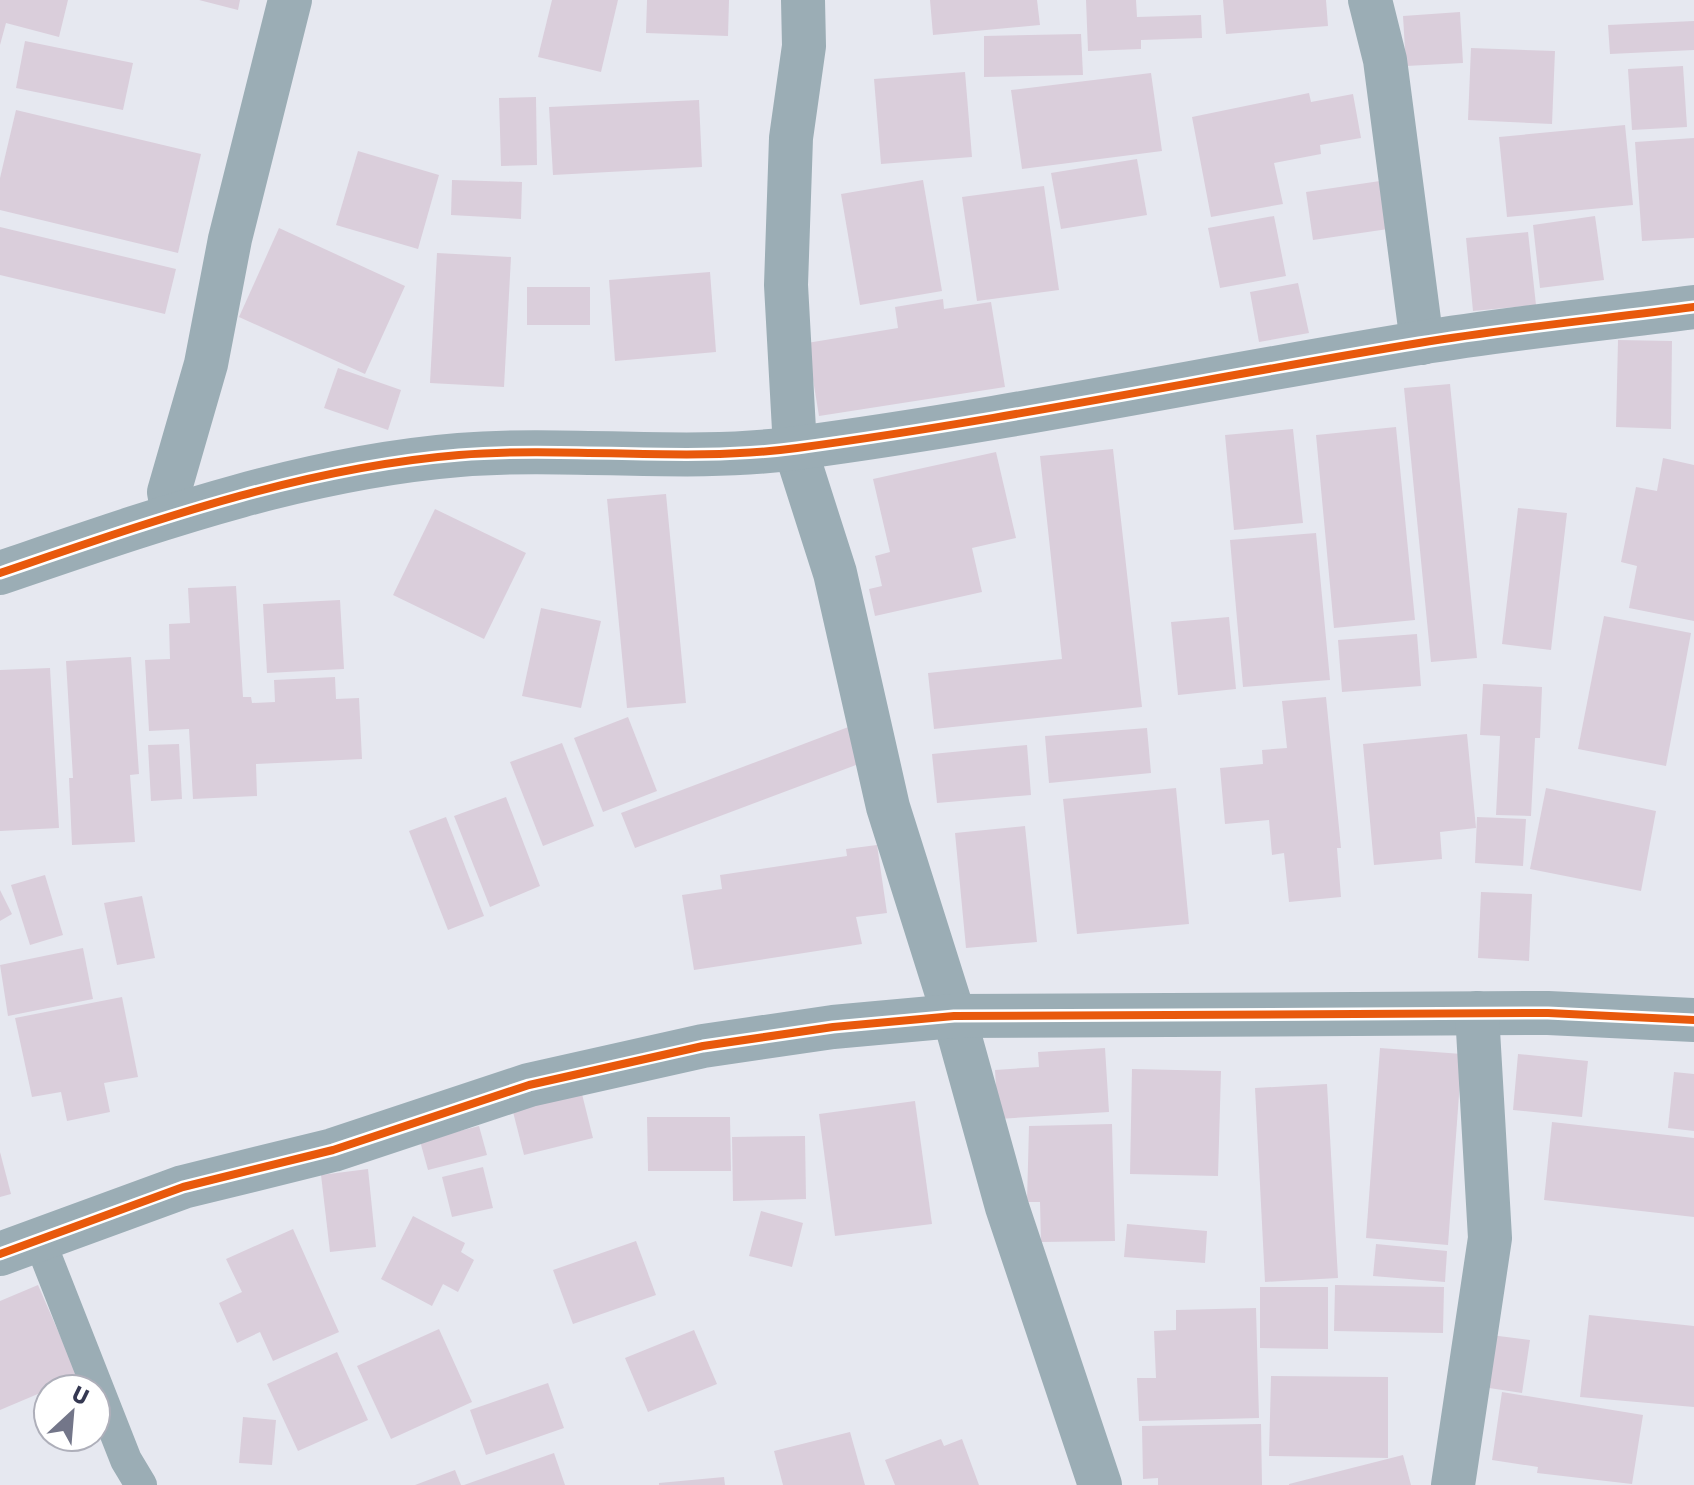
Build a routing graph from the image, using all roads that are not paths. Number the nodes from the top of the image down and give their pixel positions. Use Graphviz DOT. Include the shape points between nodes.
graph roads {
  1 [pos="290,0"];
  2 [pos="803,0"];
  3 [pos="1370,0"];
  4 [pos="1694,307"];
  5 [pos="1422,343"];
  6 [pos="795,448"];
  7 [pos="173,514"];
  8 [pos="0,573"];
  9 [pos="1477,1013"];
  10 [pos="954,1016"];
  11 [pos="1694,1020"];
  12 [pos="20,1246"];
  13 [pos="141,1485"];
  14 [pos="1100,1485"];
  15 [pos="1453,1485"];
  1 -- 7 [label="street" via="230,239 206,364 169,492"];
  2 -- 6 [label="street" via="786,285"];
  3 -- 5 [label="street" via="1385,60"];
  4 -- 5 [label="street"];
  5 -- 6 [label="street" via="1085,404"];
  6 -- 7 [label="street" via="741,454 457,455 322,475"];
  6 -- 10 [label="street" via="835,573 888,807"];
  7 -- 8 [label="street"];
  9 -- 10 [label="street"];
  9 -- 11 [label="street"];
  9 -- 15 [label="street" via="1490,1238"];
  10 -- 12 [label="street" via="703,1046 529,1085 333,1150 183,1187"];
  10 -- 14 [label="street" via="1007,1207"];
  12 -- 13 [label="lane"];
}
